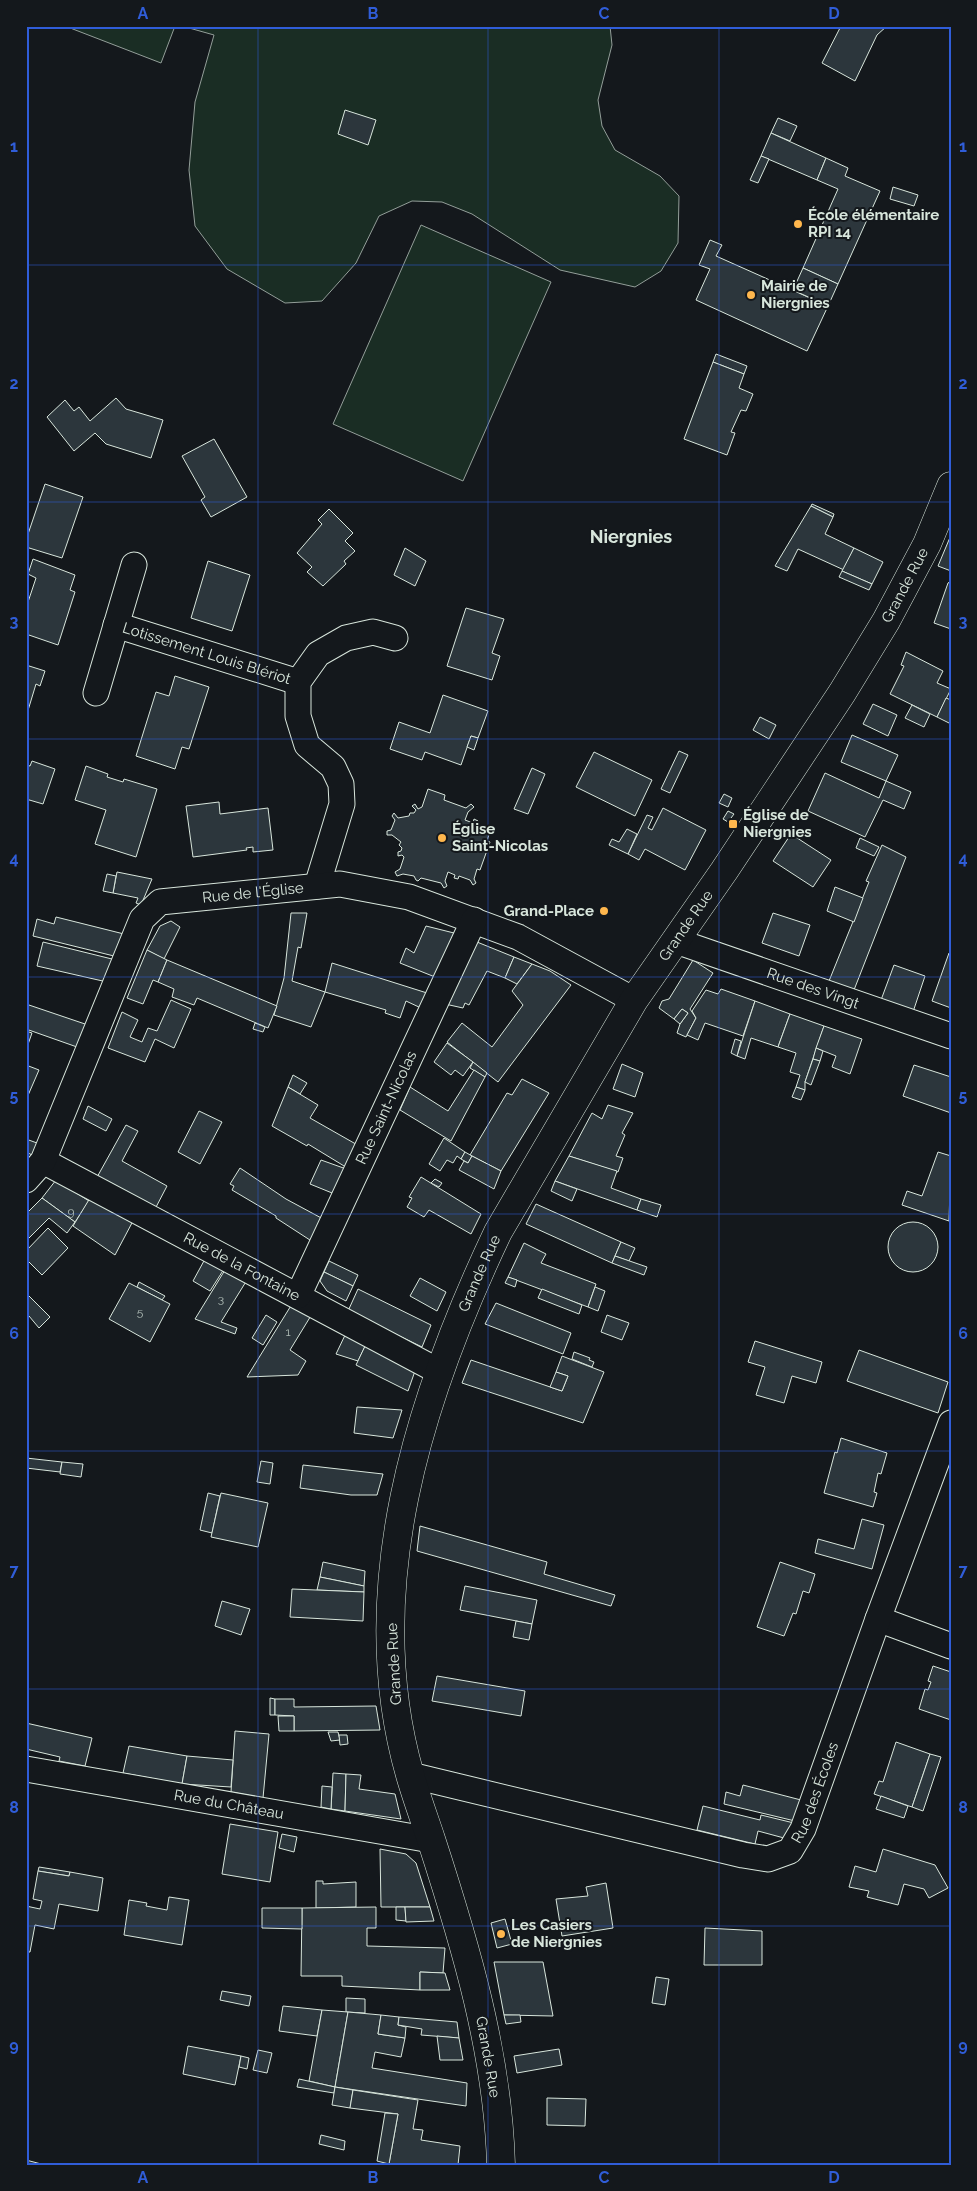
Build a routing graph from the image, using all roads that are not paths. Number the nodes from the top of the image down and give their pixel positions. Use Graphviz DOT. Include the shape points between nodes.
graph roads {
  1 [pos="951,486"];
  2 [pos="134,565"];
  3 [pos="116,625"];
  4 [pos="395,638"];
  5 [pos="298,682"];
  6 [pos="96,693"];
  7 [pos="317,886"];
  8 [pos="474,920"];
  9 [pos="676,942"];
  10 [pos="634,1000"];
  11 [pos="951,1036"];
  12 [pos="43,1161"];
  13 [pos="26,1180"];
  14 [pos="298,1296"];
  15 [pos="440,1372"];
  16 [pos="951,1423"];
  17 [pos="878,1619"];
  18 [pos="951,1646"];
  19 [pos="26,1769"];
  20 [pos="410,1775"];
  21 [pos="431,1840"];
  22 [pos="500,2165"];
  1 -- 9 [label="street, Grande Rue" via="923,551 886,621"];
  2 -- 3 [label="street, Lotissement Louis Blériot"];
  3 -- 5 [label="street, Lotissement Louis Blériot"];
  3 -- 6 [label="street, Lotissement Louis Blériot"];
  4 -- 5 [label="street, Lotissement Louis Blériot" via="373,632 346,638 318,654"];
  5 -- 7 [label="street, Lotissement Louis Blériot" via="298,716 307,745 333,767 341,784 342,804"];
  7 -- 8 [label="street, Rue de l'Église" via="340,884 409,897"];
  7 -- 12 [label="street, Rue de l'Église" via="160,902 142,919"];
  8 -- 10 [label="street, Rue de l'Église" via="518,937"];
  8 -- 14 [label="street, Rue Saint-Nicolas"];
  9 -- 10 [label="street, Grande Rue"];
  9 -- 11 [label="street, Rue des Vingt"];
  10 -- 15 [label="street, Grande Rue" via="498,1232"];
  12 -- 13 [label="street, Rue de l'Église"];
  12 -- 14 [label="street, Rue de la Fontaine"];
  14 -- 15 [label="street, Rue de la Fontaine"];
  15 -- 20 [label="street, Grande Rue" via="419,1434 404,1494 392,1596 394,1689"];
  16 -- 17 [label="street, Rue des Écoles"];
  17 -- 18 [label="street"];
  17 -- 20 [label="street, Rue des Écoles" via="803,1829 790,1851 768,1859"];
  19 -- 21 [label="street, Rue du Château"];
  20 -- 21 [label="street, Grande Rue"];
  21 -- 22 [label="street, Grande Rue" via="461,1936 480,2013 493,2078"];
}
